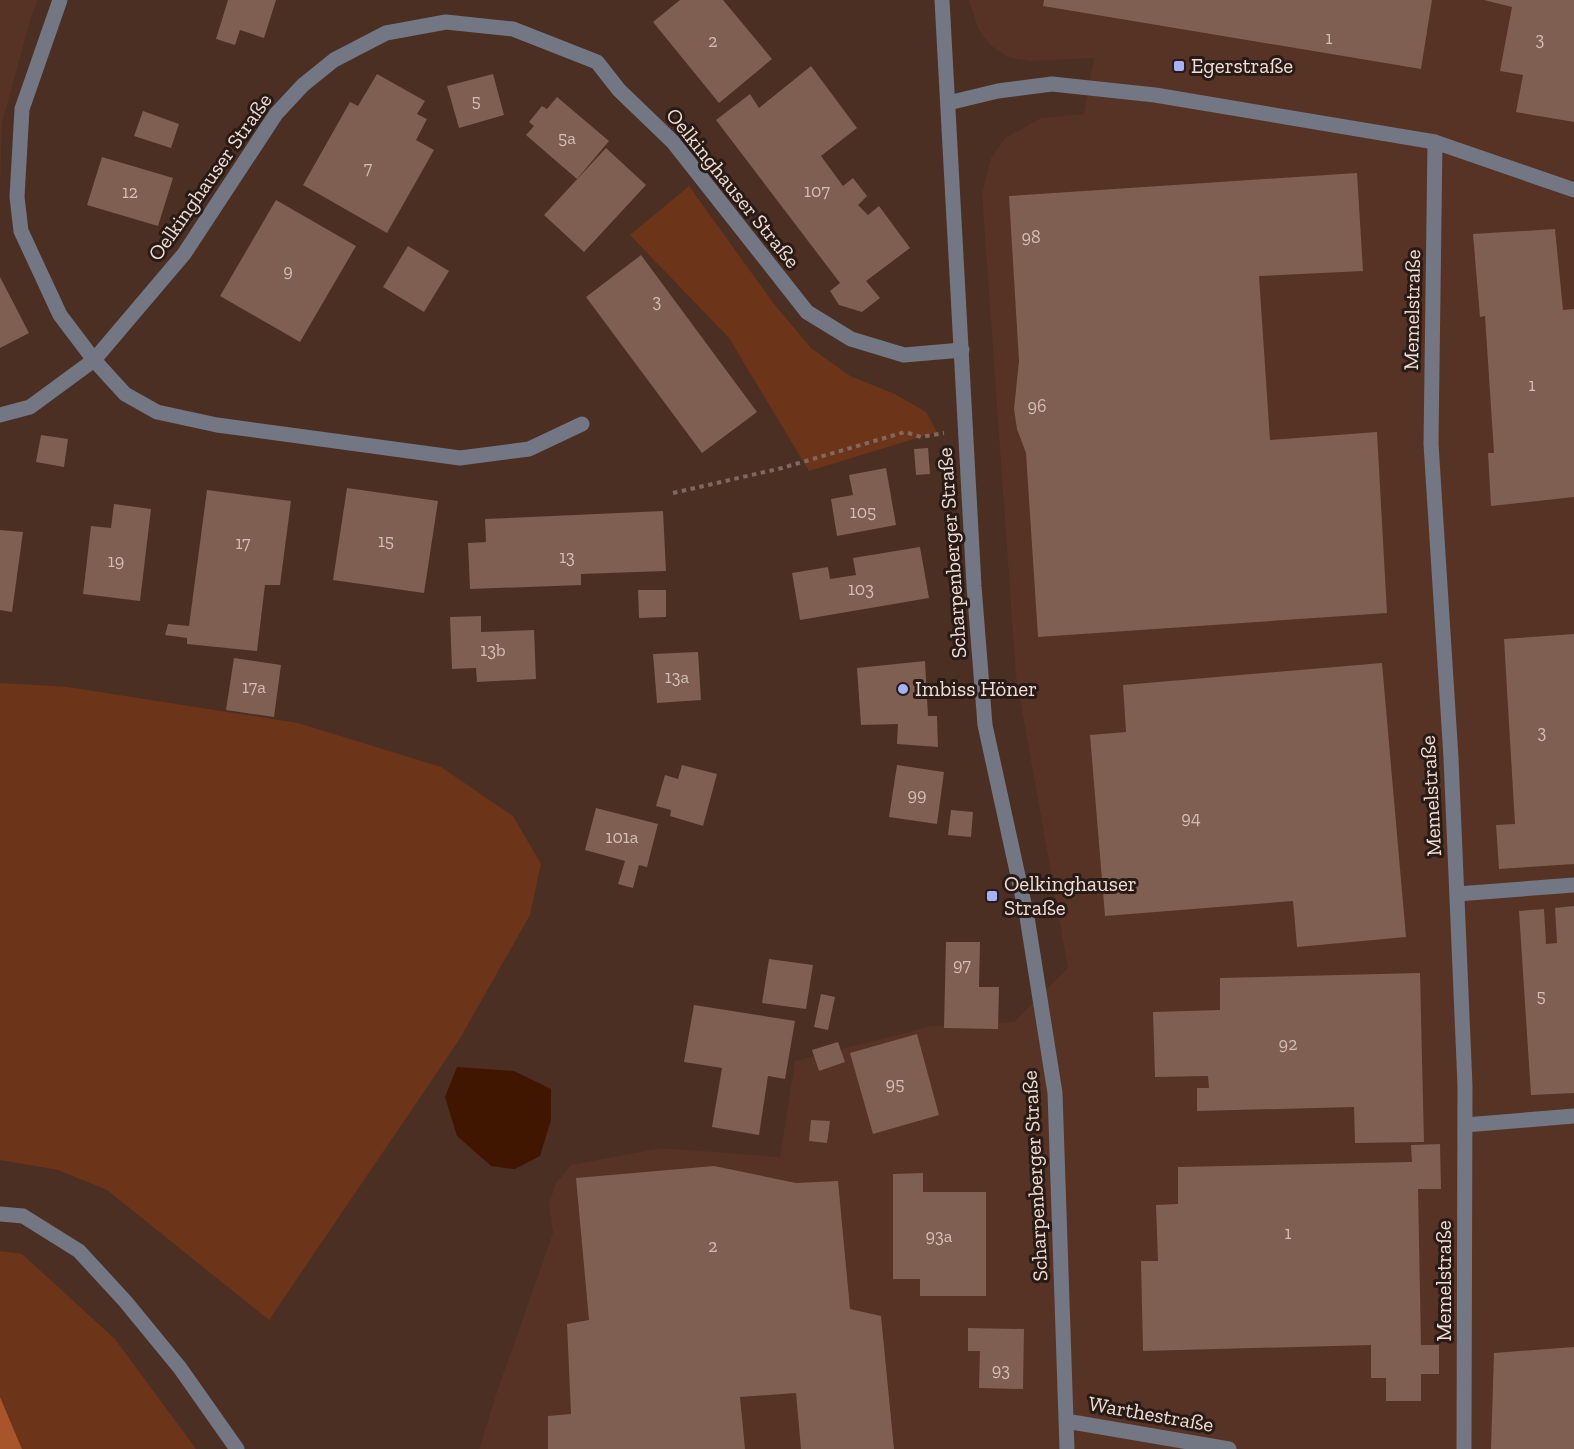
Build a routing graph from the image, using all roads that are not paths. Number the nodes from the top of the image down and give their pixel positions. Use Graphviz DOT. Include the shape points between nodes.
graph roads {
  1 [pos="60,0"];
  2 [pos="942,0"];
  3 [pos="948,104"];
  4 [pos="1435,142"];
  5 [pos="1574,190"];
  6 [pos="962,350"];
  7 [pos="94,360"];
  8 [pos="0,415"];
  9 [pos="582,424"];
  10 [pos="1574,885"];
  11 [pos="1457,894"];
  12 [pos="1574,1116"];
  13 [pos="1465,1125"];
  14 [pos="0,1214"];
  15 [pos="1066,1420"];
  16 [pos="237,1449"];
  17 [pos="1066,1449"];
  18 [pos="1229,1449"];
  19 [pos="1464,1449"];
  1 -- 7 [label="street" via="22,109 17,197 21,231 34,261 60,315"];
  2 -- 3 [label="street, Scharpenberger Straße"];
  3 -- 4 [label="street" via="998,91 1052,84 1099,87"];
  3 -- 6 [label="street, Scharpenberger Straße"];
  4 -- 5 [label="street"];
  4 -- 11 [label="street, Memelstraße" via="1431,444"];
  6 -- 7 [label="street, Oelkinghauser Straße" via="904,354 851,339 807,312 673,142 619,90 597,62 513,29 446,22 386,33 334,60 303,86 276,114 184,254"];
  6 -- 15 [label="street, Scharpenberger Straße" via="985,725 1027,917 1055,1092"];
  7 -- 8 [label="street, Oelkinghauser Straße" via="30,407"];
  7 -- 9 [label="street" via="124,394 157,412 218,425 460,458 530,449"];
  10 -- 11 [label="street"];
  11 -- 13 [label="street, Memelstraße"];
  12 -- 13 [label="street"];
  13 -- 19 [label="street, Memelstraße"];
  14 -- 16 [label="street" via="23,1216 79,1251 180,1368"];
  15 -- 17 [label="street, Scharpenberger Straße"];
  15 -- 18 [label="street, Warthestraße"];
}
